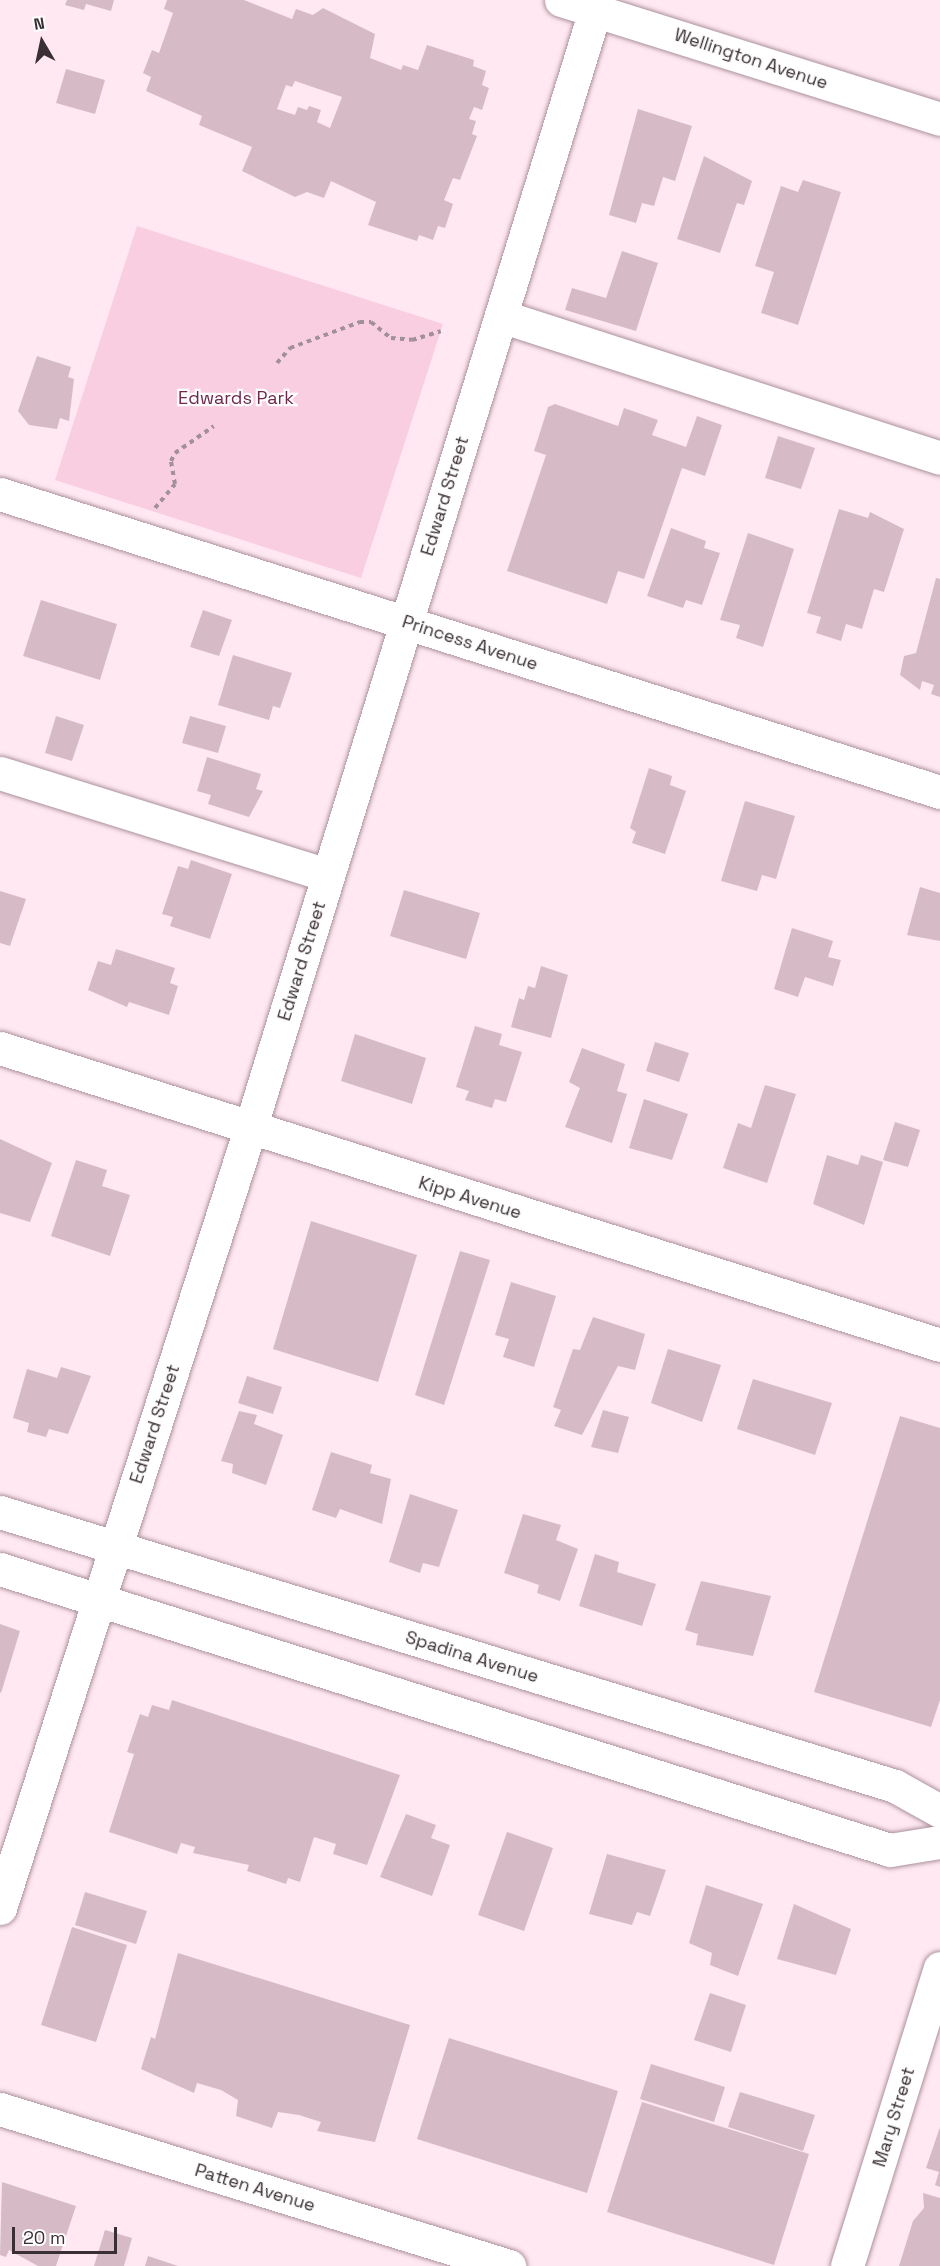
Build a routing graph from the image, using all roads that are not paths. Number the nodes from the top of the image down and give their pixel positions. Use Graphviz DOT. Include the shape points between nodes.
graph roads {
  1 [pos="561,0"];
  2 [pos="595,10"];
  3 [pos="940,119"];
  4 [pos="501,316"];
  5 [pos="940,458"];
  6 [pos="0,494"];
  7 [pos="406,622"];
  8 [pos="0,773"];
  9 [pos="940,792"];
  10 [pos="328,875"];
  11 [pos="0,1048"];
  12 [pos="250,1129"];
  13 [pos="940,1345"];
  14 [pos="0,1512"];
  15 [pos="115,1548"];
  16 [pos="0,1569"];
  17 [pos="99,1600"];
  18 [pos="940,1811"];
  19 [pos="940,1842"];
  20 [pos="0,1908"];
  21 [pos="940,1968"];
  22 [pos="0,2109"];
  23 [pos="509,2266"];
  24 [pos="848,2266"];
  1 -- 2 [label="street, Wellington Avenue"];
  2 -- 3 [label="street, Wellington Avenue"];
  2 -- 4 [label="street, Edward Street"];
  4 -- 5 [label="street"];
  4 -- 7 [label="street, Edward Street"];
  6 -- 7 [label="street, Princess Avenue"];
  7 -- 9 [label="street, Princess Avenue"];
  7 -- 10 [label="street, Edward Street"];
  8 -- 10 [label="street"];
  10 -- 12 [label="street, Edward Street"];
  11 -- 12 [label="street, Kipp Avenue"];
  12 -- 13 [label="street, Kipp Avenue"];
  12 -- 15 [label="street, Edward Street"];
  14 -- 15 [label="street, Spadina Avenue"];
  15 -- 17 [label="street, Edward Street"];
  15 -- 18 [label="street, Spadina Avenue" via="895,1786"];
  16 -- 17 [label="street"];
  17 -- 19 [label="street" via="890,1850"];
  17 -- 20 [label="street, Edward Street"];
  21 -- 24 [label="street, Mary Street"];
  22 -- 23 [label="street, Patten Avenue"];
}
